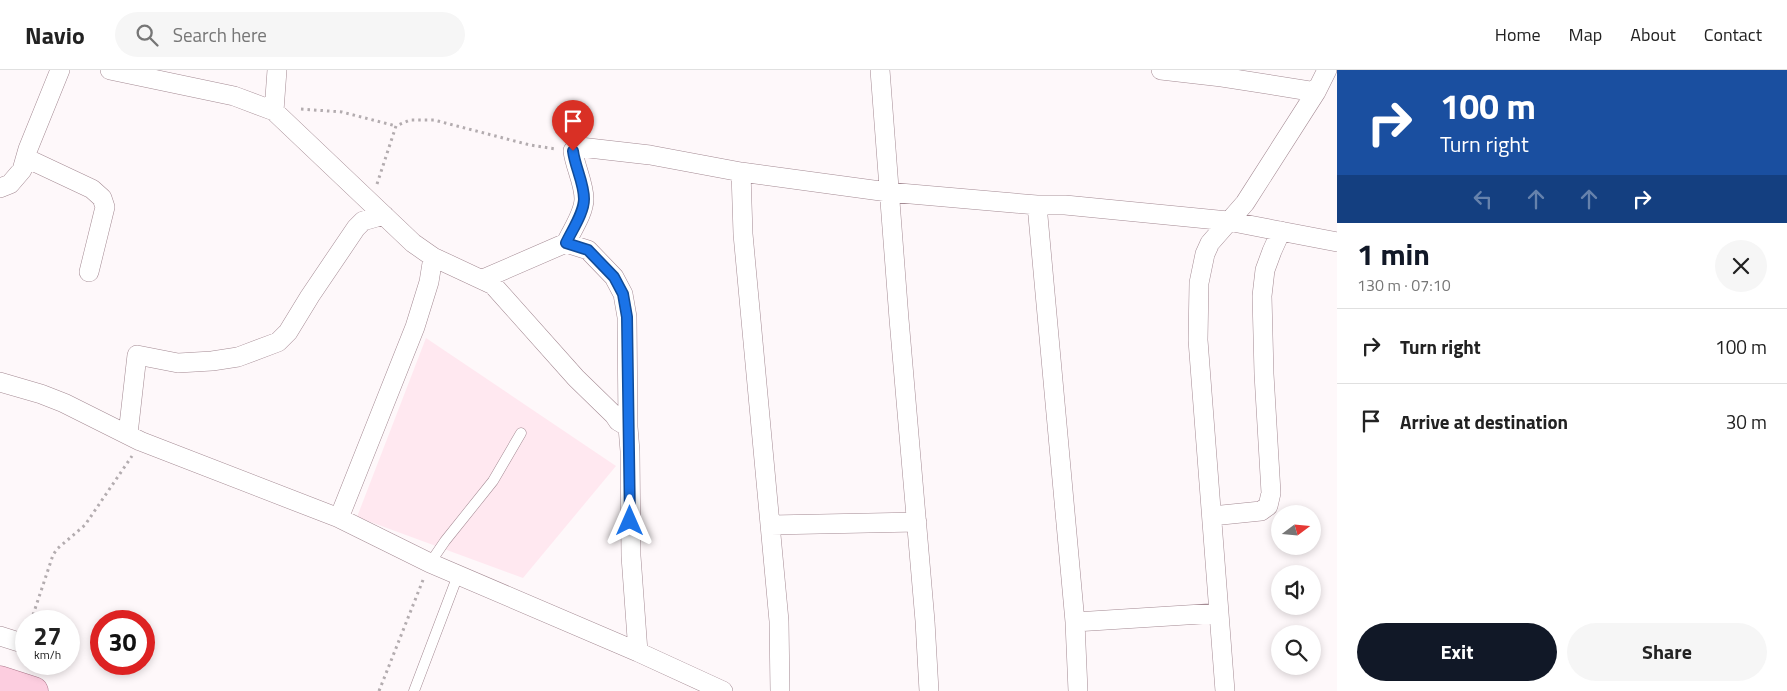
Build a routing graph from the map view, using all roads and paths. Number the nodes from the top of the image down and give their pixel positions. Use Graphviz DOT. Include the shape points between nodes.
graph roads {
  1 [pos="60,70"];
  2 [pos="110,70"];
  3 [pos="277,70"];
  4 [pos="880,70"];
  5 [pos="1161,70"];
  6 [pos="1327,70"];
  7 [pos="1316,92"];
  8 [pos="274,111"];
  9 [pos="396,126"];
  10 [pos="573,151"];
  11 [pos="26,158"];
  12 [pos="741,172"];
  13 [pos="0,188"];
  14 [pos="888,192"];
  15 [pos="371,201"];
  16 [pos="1037,205"];
  17 [pos="384,215"];
  18 [pos="1228,220"];
  19 [pos="1281,231"];
  20 [pos="1337,242"];
  21 [pos="566,243"];
  22 [pos="433,257"];
  23 [pos="89,272"];
  24 [pos="483,279"];
  25 [pos="0,382"];
  26 [pos="628,427"];
  27 [pos="521,433"];
  28 [pos="134,437"];
  29 [pos="1212,516"];
  30 [pos="339,518"];
  31 [pos="917,522"];
  32 [pos="770,525"];
  33 [pos="430,563"];
  34 [pos="458,575"];
  35 [pos="35,610"];
  36 [pos="1218,613"];
  37 [pos="1075,622"];
  38 [pos="0,636"];
  39 [pos="15,641"];
  40 [pos="638,652"];
  41 [pos="0,680"];
  42 [pos="34,691"];
  43 [pos="379,691"];
  44 [pos="414,691"];
  45 [pos="723,691"];
  46 [pos="780,691"];
  47 [pos="929,691"];
  48 [pos="1078,691"];
  49 [pos="1225,691"];
  1 -- 11 [label="street"];
  2 -- 8 [label="street" via="234,96"];
  3 -- 8 [label="street"];
  4 -- 14 [label="street"];
  5 -- 7 [label="street"];
  6 -- 7 [label="street"];
  7 -- 18 [label="street" via="1245,204"];
  8 -- 9 [label="path" via="311,109 342,112"];
  8 -- 15 [label="street"];
  9 -- 10 [label="path" via="410,120 434,120 530,145"];
  9 -- 15 [label="path"];
  10 -- 12 [label="street" via="580,147"];
  10 -- 21 [label="street" via="584,201 579,220"];
  11 -- 13 [label="street" via="18,177"];
  11 -- 23 [label="street" via="92,189 102,198 104,207"];
  12 -- 14 [label="street"];
  12 -- 32 [label="street" via="743,234"];
  14 -- 16 [label="street"];
  14 -- 31 [label="street"];
  15 -- 17 [label="street"];
  16 -- 18 [label="street"];
  16 -- 37 [label="street"];
  17 -- 22 [label="street"];
  17 -- 28 [label="street" via="363,221 356,228 288,332 278,342 238,357 212,361 178,363 137,355"];
  18 -- 19 [label="street"];
  18 -- 29 [label="street" via="1210,242 1199,282 1198,340"];
  19 -- 20 [label="street"];
  19 -- 29 [label="street" via="1265,270 1262,296 1271,494 1268,506 1261,511"];
  21 -- 24 [label="street"];
  21 -- 26 [label="street" via="588,250 614,277 623,294 627,317"];
  22 -- 24 [label="street"];
  22 -- 30 [label="street" via="415,327"];
  24 -- 26 [label="street" via="500,292 576,378"];
  25 -- 28 [label="street" via="64,403"];
  26 -- 40 [label="street" via="631,556"];
  27 -- 33 [label="lane" via="493,480"];
  28 -- 30 [label="street"];
  28 -- 35 [label="path" via="128,463 85,525 53,555"];
  29 -- 36 [label="street"];
  30 -- 33 [label="street"];
  31 -- 32 [label="street"];
  31 -- 47 [label="street"];
  32 -- 46 [label="street" via="779,621"];
  33 -- 34 [label="street"];
  33 -- 43 [label="path"];
  34 -- 40 [label="street"];
  34 -- 44 [label="lane"];
  36 -- 37 [label="street"];
  36 -- 49 [label="street"];
  37 -- 48 [label="street"];
  38 -- 39 [label="street"];
  40 -- 45 [label="street"];
  41 -- 42 [label="main road"];
}
